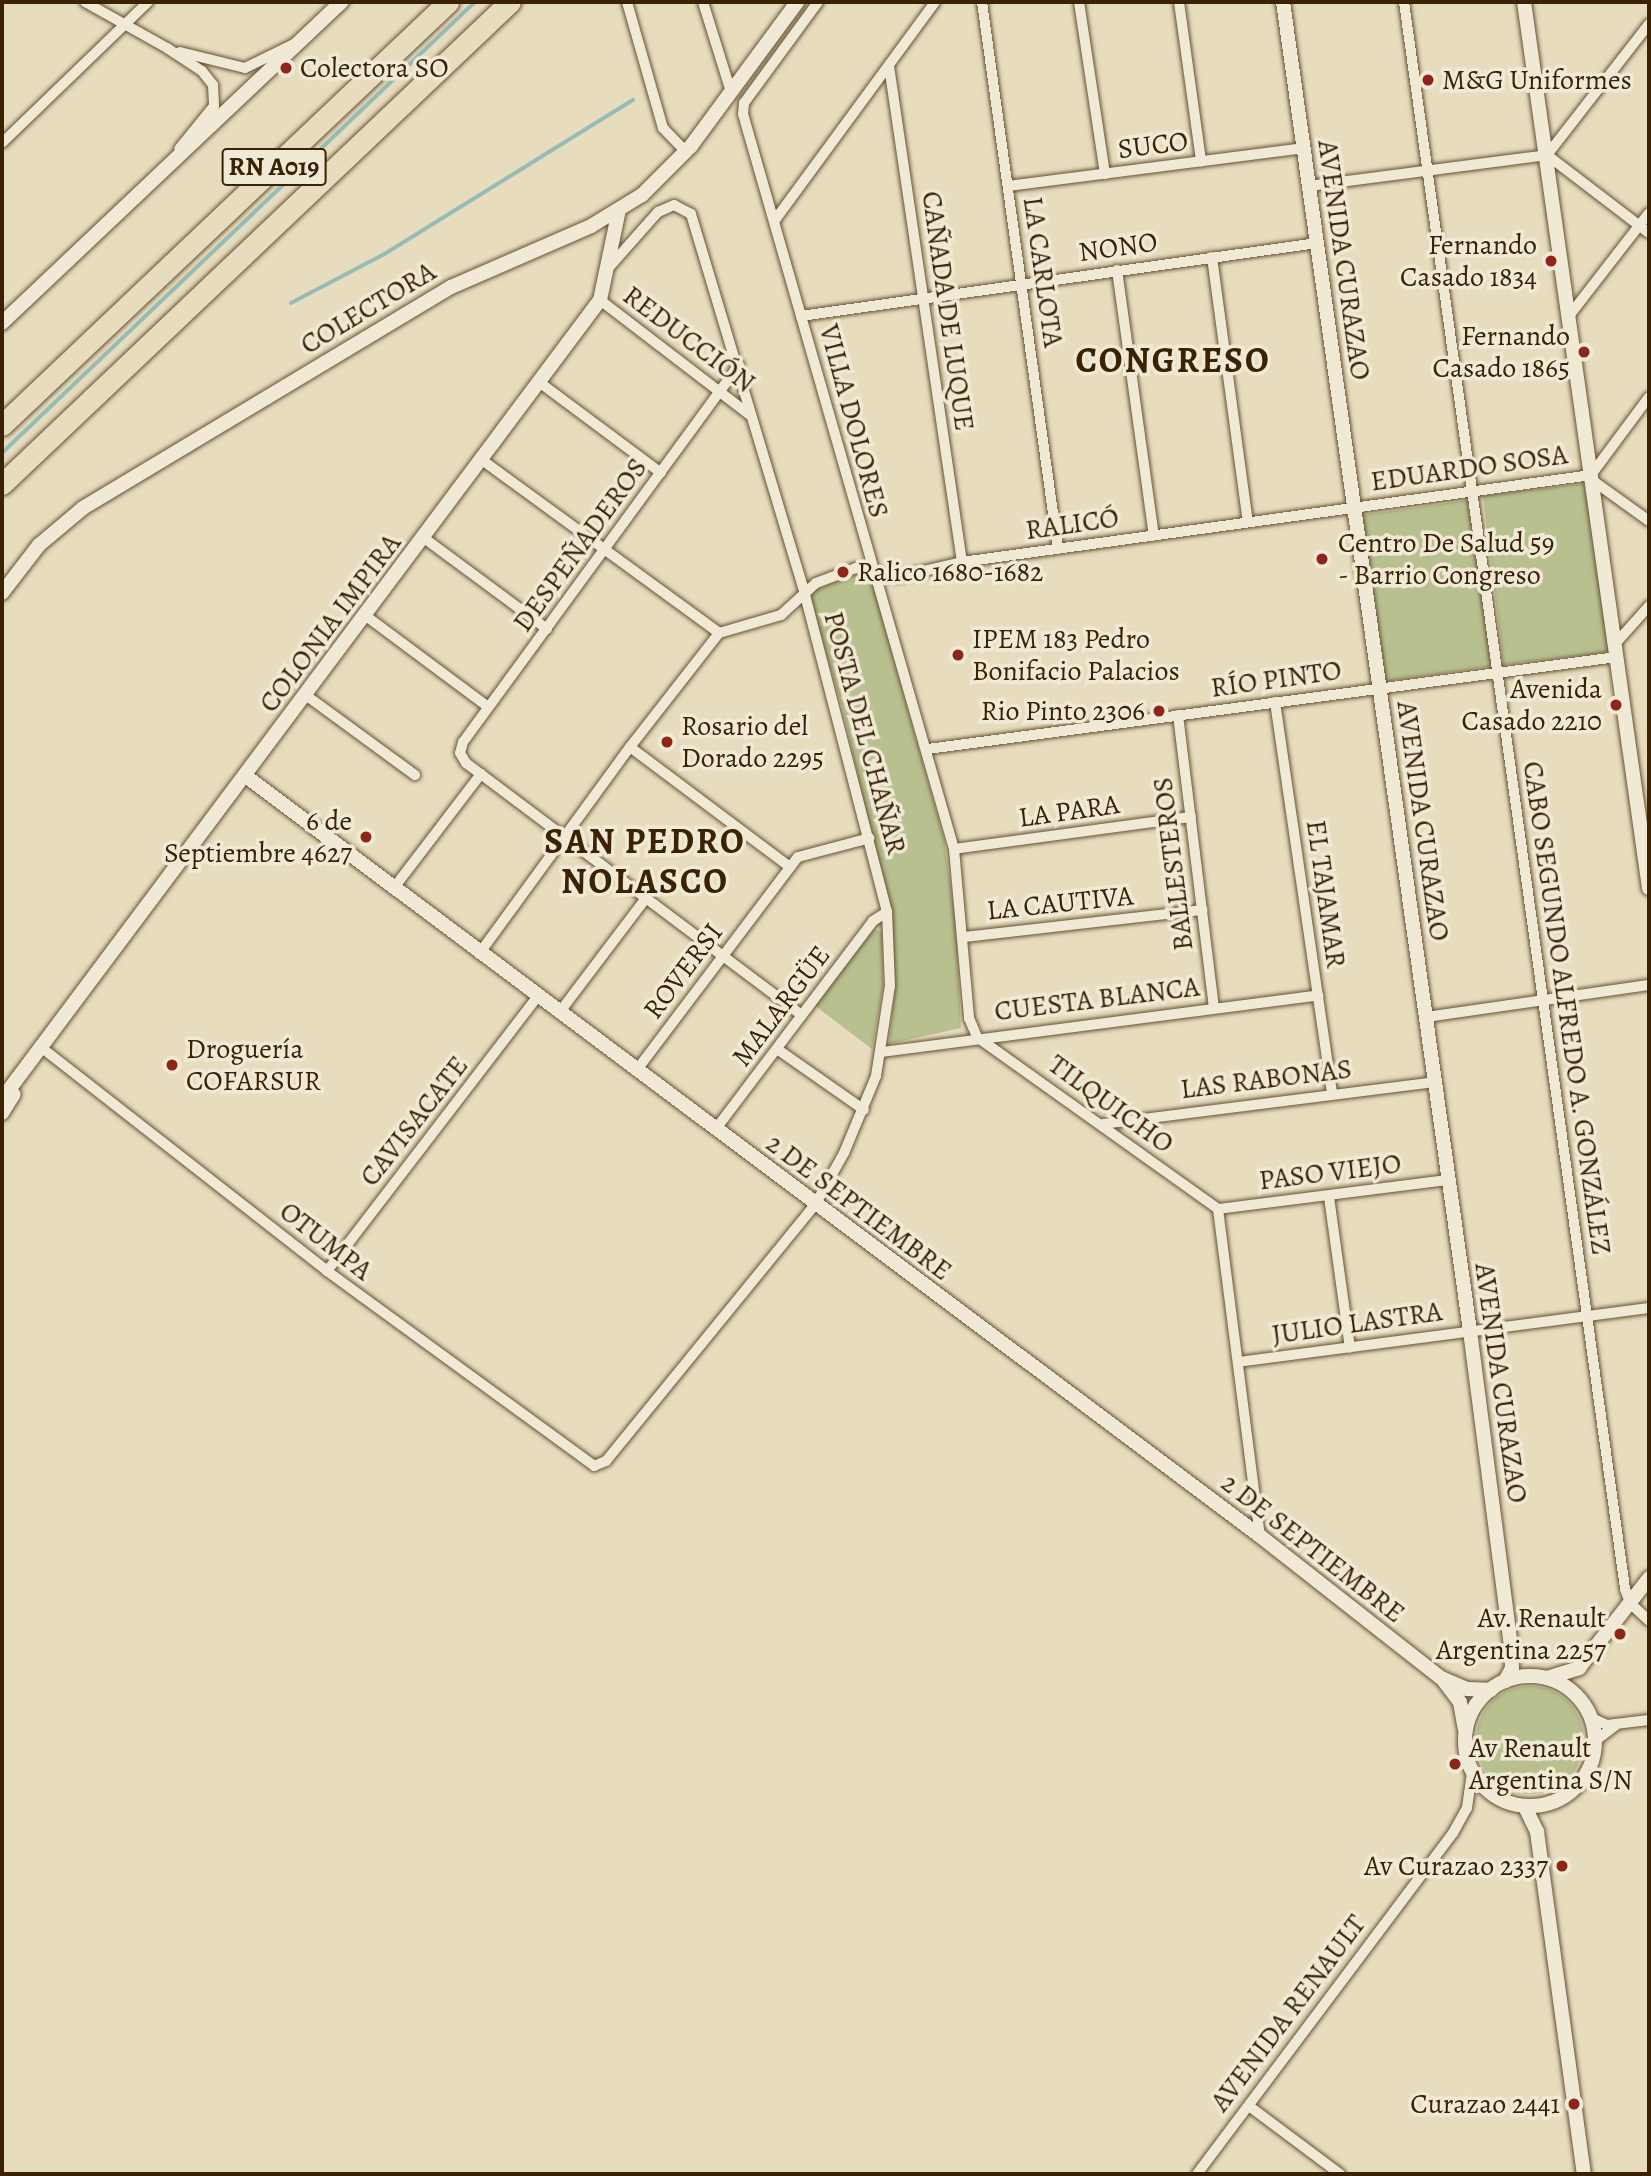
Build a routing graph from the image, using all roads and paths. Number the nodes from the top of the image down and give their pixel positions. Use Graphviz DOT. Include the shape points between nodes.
graph roads {
  1 [pos="85,2"];
  2 [pos="148,2"];
  3 [pos="342,2"];
  4 [pos="449,2"];
  5 [pos="510,2"];
  6 [pos="627,2"];
  7 [pos="703,2"];
  8 [pos="797,2"];
  9 [pos="818,2"];
  10 [pos="935,2"];
  11 [pos="982,2"];
  12 [pos="1079,2"];
  13 [pos="1179,2"];
  14 [pos="1283,2"];
  15 [pos="1404,2"];
  16 [pos="1524,2"];
  17 [pos="1649,24"];
  18 [pos="124,27"];
  19 [pos="167,48"];
  20 [pos="889,66"];
  21 [pos="259,71"];
  22 [pos="731,92"];
  23 [pos="218,111"];
  24 [pos="2,143"];
  25 [pos="1303,148"];
  26 [pos="686,152"];
  27 [pos="1547,155"];
  28 [pos="1201,161"];
  29 [pos="1428,169"];
  30 [pos="1105,174"];
  31 [pos="325,177"];
  32 [pos="1008,186"];
  33 [pos="1309,186"];
  34 [pos="620,210"];
  35 [pos="1649,213"];
  36 [pos="775,220"];
  37 [pos="1644,229"];
  38 [pos="1317,243"];
  39 [pos="1212,257"];
  40 [pos="611,265"];
  41 [pos="1117,271"];
  42 [pos="1021,284"];
  43 [pos="923,298"];
  44 [pos="600,300"];
  45 [pos="801,316"];
  46 [pos="1569,316"];
  47 [pos="2,323"];
  48 [pos="100,331"];
  49 [pos="739,365"];
  50 [pos="539,382"];
  51 [pos="720,391"];
  52 [pos="1649,397"];
  53 [pos="2,409"];
  54 [pos="750,415"];
  55 [pos="2,425"];
  56 [pos="482,460"];
  57 [pos="661,473"];
  58 [pos="1591,477"];
  59 [pos="2,484"];
  60 [pos="1472,492"];
  61 [pos="2,499"];
  62 [pos="1354,507"];
  63 [pos="1649,521"];
  64 [pos="1248,522"];
  65 [pos="1154,535"];
  66 [pos="424,538"];
  67 [pos="1058,549"];
  68 [pos="604,551"];
  69 [pos="962,562"];
  70 [pos="874,574"];
  71 [pos="2,593"];
  72 [pos="805,594"];
  73 [pos="1649,606"];
  74 [pos="366,616"];
  75 [pos="547,629"];
  76 [pos="719,633"];
  77 [pos="1616,650"];
  78 [pos="1497,672"];
  79 [pos="1379,688"];
  80 [pos="307,696"];
  81 [pos="1275,702"];
  82 [pos="488,707"];
  83 [pos="1178,715"];
  84 [pos="630,747"];
  85 [pos="928,749"];
  86 [pos="481,774"];
  87 [pos="415,775"];
  88 [pos="247,777"];
  89 [pos="1644,815"];
  90 [pos="1191,817"];
  91 [pos="565,836"];
  92 [pos="870,838"];
  93 [pos="954,849"];
  94 [pos="790,867"];
  95 [pos="1649,888"];
  96 [pos="393,889"];
  97 [pos="646,898"];
  98 [pos="1202,910"];
  99 [pos="887,912"];
  100 [pos="965,937"];
  101 [pos="479,954"];
  102 [pos="723,955"];
  103 [pos="1649,985"];
  104 [pos="1318,995"];
  105 [pos="537,997"];
  106 [pos="1543,1002"];
  107 [pos="1214,1008"];
  108 [pos="559,1013"];
  109 [pos="802,1015"];
  110 [pos="1426,1017"];
  111 [pos="977,1037"];
  112 [pos="42,1048"];
  113 [pos="777,1049"];
  114 [pos="882,1052"];
  115 [pos="636,1071"];
  116 [pos="1435,1082"];
  117 [pos="1332,1093"];
  118 [pos="2,1099"];
  119 [pos="864,1110"];
  120 [pos="2,1113"];
  121 [pos="1103,1124"];
  122 [pos="715,1130"];
  123 [pos="1448,1180"];
  124 [pos="1329,1197"];
  125 [pos="815,1206"];
  126 [pos="1218,1209"];
  127 [pos="327,1271"];
  128 [pos="1649,1308"];
  129 [pos="1588,1316"];
  130 [pos="1470,1331"];
  131 [pos="1350,1348"];
  132 [pos="1238,1362"];
  133 [pos="588,1464"];
  134 [pos="1260,1536"];
  135 [pos="1649,1578"];
  136 [pos="1630,1603"];
  137 [pos="1649,1621"];
  138 [pos="1511,1648"];
  139 [pos="1591,1654"];
  140 [pos="1528,1676"];
  141 [pos="1441,1678"];
  142 [pos="1544,1678"];
  143 [pos="1505,1681"];
  144 [pos="1491,1689"];
  145 [pos="1579,1698"];
  146 [pos="1592,1718"];
  147 [pos="1649,1720"];
  148 [pos="1619,1724"];
  149 [pos="1466,1735"];
  150 [pos="1595,1741"];
  151 [pos="1472,1771"];
  152 [pos="1546,1804"];
  153 [pos="1525,1807"];
  154 [pos="1537,1832"];
  155 [pos="1249,2106"];
  156 [pos="1197,2174"];
  157 [pos="1340,2174"];
  158 [pos="1584,2174"];
  1 -- 18 [label="street"];
  2 -- 18 [label="street"];
  3 -- 21 [label="street" via="301,42"];
  4 -- 48 [label="highway, RN A019"];
  5 -- 31 [label="highway, RN A019"];
  6 -- 26 [label="street" via="663,128"];
  7 -- 22 [label="street"];
  8 -- 22 [label="street, COLECTORA"];
  9 -- 36 [label="street, VILLA DOLORES" via="744,103 743,114"];
  10 -- 20 [label="street"];
  11 -- 32 [label="street, LA CARLOTA"];
  12 -- 30 [label="street"];
  13 -- 28 [label="street"];
  14 -- 25 [label="street, AVENIDA CURAZAO"];
  15 -- 29 [label="street, CABO SEGUNDO ALFREDO A. GONZÁLEZ"];
  16 -- 27 [label="street"];
  17 -- 27 [label="street"];
  18 -- 19 [label="street"];
  18 -- 24 [label="street"];
  19 -- 21 [label="street"];
  19 -- 23 [label="street" via="208,78 217,94"];
  20 -- 36 [label="street"];
  20 -- 43 [label="street, CAÑADA DE LUQUE"];
  21 -- 23 [label="street"];
  22 -- 26 [label="street, COLECTORA"];
  23 -- 47 [label="street" via="169,166"];
  25 -- 28 [label="street, SUCO"];
  25 -- 33 [label="street, AVENIDA CURAZAO"];
  26 -- 34 [label="street, COLECTORA"];
  27 -- 29 [label="street"];
  27 -- 37 [label="street"];
  27 -- 46 [label="street"];
  28 -- 30 [label="street, SUCO"];
  29 -- 33 [label="street"];
  29 -- 60 [label="street, CABO SEGUNDO ALFREDO A. GONZÁLEZ"];
  30 -- 32 [label="street, SUCO"];
  31 -- 59 [label="highway, RN A019"];
  31 -- 61 [label="highway" via="244,270"];
  32 -- 42 [label="street, LA CARLOTA"];
  33 -- 38 [label="street, AVENIDA CURAZAO"];
  34 -- 40 [label="street, COLONIA IMPIRA"];
  34 -- 71 [label="street, COLECTORA" via="451,287 83,508 39,545"];
  35 -- 37 [label="street"];
  36 -- 45 [label="street, VILLA DOLORES"];
  37 -- 46 [label="street"];
  38 -- 39 [label="street, NONO"];
  38 -- 62 [label="street, AVENIDA CURAZAO"];
  39 -- 41 [label="street, NONO"];
  39 -- 64 [label="street"];
  40 -- 44 [label="street, COLONIA IMPIRA"];
  40 -- 49 [label="street, POSTA DEL CHAÑAR" via="658,212 674,205 687,209"];
  41 -- 42 [label="street, NONO"];
  41 -- 65 [label="street"];
  42 -- 43 [label="street, NONO"];
  42 -- 67 [label="street, LA CARLOTA"];
  43 -- 45 [label="street, NONO"];
  43 -- 69 [label="street, CAÑADA DE LUQUE"];
  44 -- 50 [label="street, COLONIA IMPIRA"];
  44 -- 51 [label="street, REDUCCIÓN"];
  45 -- 70 [label="street, VILLA DOLORES"];
  46 -- 58 [label="street"];
  48 -- 53 [label="highway"];
  48 -- 55 [label="highway, RN A019"];
  49 -- 51 [label="street, DESPEÑADEROS"];
  49 -- 54 [label="street, POSTA DEL CHAÑAR"];
  50 -- 56 [label="street, COLONIA IMPIRA"];
  50 -- 57 [label="street"];
  51 -- 54 [label="street, REDUCCIÓN"];
  51 -- 57 [label="street, DESPEÑADEROS"];
  52 -- 58 [label="street"];
  54 -- 72 [label="street, POSTA DEL CHAÑAR"];
  56 -- 66 [label="street, COLONIA IMPIRA"];
  56 -- 68 [label="street"];
  57 -- 68 [label="street, DESPEÑADEROS"];
  58 -- 60 [label="street, EDUARDO SOSA"];
  58 -- 63 [label="street"];
  58 -- 77 [label="street"];
  60 -- 62 [label="street, EDUARDO SOSA"];
  60 -- 78 [label="street, CABO SEGUNDO ALFREDO A. GONZÁLEZ"];
  62 -- 64 [label="street, RALICÓ"];
  62 -- 79 [label="street, AVENIDA CURAZAO"];
  64 -- 65 [label="street, RALICÓ"];
  65 -- 67 [label="street, RALICÓ"];
  66 -- 74 [label="street, COLONIA IMPIRA"];
  66 -- 75 [label="street"];
  67 -- 69 [label="street, RALICÓ"];
  68 -- 75 [label="street, DESPEÑADEROS"];
  68 -- 76 [label="street"];
  69 -- 70 [label="street, RALICÓ" via="898,577"];
  70 -- 72 [label="street, RALICÓ" via="850,569 816,583"];
  70 -- 85 [label="street, VILLA DOLORES"];
  72 -- 76 [label="street, RALICÓ" via="781,615"];
  72 -- 92 [label="street, POSTA DEL CHAÑAR"];
  73 -- 77 [label="street"];
  74 -- 80 [label="street, COLONIA IMPIRA"];
  74 -- 82 [label="street"];
  75 -- 82 [label="street, DESPEÑADEROS"];
  76 -- 84 [label="street"];
  77 -- 78 [label="street, RÍO PINTO"];
  77 -- 89 [label="street"];
  78 -- 79 [label="street, RÍO PINTO"];
  78 -- 106 [label="street, CABO SEGUNDO ALFREDO A. GONZÁLEZ"];
  79 -- 81 [label="street, RÍO PINTO"];
  79 -- 110 [label="street, AVENIDA CURAZAO"];
  80 -- 87 [label="street"];
  80 -- 88 [label="street, COLONIA IMPIRA"];
  81 -- 83 [label="street, RÍO PINTO"];
  81 -- 104 [label="street, EL TAJAMAR"];
  82 -- 86 [label="street, DESPEÑADEROS" via="460,753"];
  83 -- 85 [label="street, RÍO PINTO"];
  83 -- 90 [label="street, BALLESTEROS"];
  84 -- 91 [label="street"];
  84 -- 94 [label="street"];
  85 -- 93 [label="street, VILLA DOLORES"];
  86 -- 91 [label="street"];
  86 -- 96 [label="street"];
  88 -- 96 [label="street, 2 DE SEPTIEMBRE"];
  88 -- 112 [label="street, COLONIA IMPIRA"];
  89 -- 95 [label="street"];
  90 -- 93 [label="street, LA PARA"];
  90 -- 98 [label="street, BALLESTEROS"];
  91 -- 97 [label="street"];
  91 -- 101 [label="street"];
  92 -- 94 [label="street, ROVERSI" via="798,858"];
  92 -- 99 [label="street, POSTA DEL CHAÑAR"];
  93 -- 100 [label="street, VILLA DOLORES"];
  94 -- 102 [label="street, ROVERSI"];
  96 -- 101 [label="street, 2 DE SEPTIEMBRE"];
  97 -- 102 [label="street"];
  97 -- 108 [label="street"];
  98 -- 100 [label="street, LA CAUTIVA"];
  98 -- 107 [label="street, BALLESTEROS"];
  99 -- 109 [label="street, MALARGÜE" via="873,921"];
  99 -- 114 [label="street, POSTA DEL CHAÑAR" via="890,986"];
  100 -- 111 [label="street, VILLA DOLORES" via="969,1018"];
  101 -- 105 [label="street, 2 DE SEPTIEMBRE"];
  102 -- 109 [label="street"];
  102 -- 115 [label="street, ROVERSI"];
  103 -- 106 [label="street"];
  104 -- 107 [label="street, CUESTA BLANCA"];
  104 -- 117 [label="street, EL TAJAMAR"];
  105 -- 108 [label="street, 2 DE SEPTIEMBRE"];
  105 -- 127 [label="street, CAVISACATE"];
  106 -- 110 [label="street"];
  106 -- 129 [label="street, CABO SEGUNDO ALFREDO A. GONZÁLEZ"];
  107 -- 111 [label="street, CUESTA BLANCA"];
  108 -- 115 [label="street, 2 DE SEPTIEMBRE"];
  109 -- 113 [label="street, MALARGÜE"];
  110 -- 116 [label="street, AVENIDA CURAZAO"];
  111 -- 114 [label="street, CUESTA BLANCA"];
  111 -- 121 [label="street, TILQUICHO"];
  112 -- 118 [label="street, COLONIA IMPIRA"];
  112 -- 120 [label="street, COLONIA IMPIRA"];
  112 -- 127 [label="street, OTUMPA"];
  113 -- 119 [label="street"];
  113 -- 122 [label="street, MALARGÜE"];
  114 -- 119 [label="street, POSTA DEL CHAÑAR"];
  115 -- 122 [label="street, 2 DE SEPTIEMBRE"];
  116 -- 117 [label="street, LAS RABONAS"];
  116 -- 123 [label="street, AVENIDA CURAZAO"];
  117 -- 121 [label="street, LAS RABONAS"];
  119 -- 125 [label="street, POSTA DEL CHAÑAR"];
  121 -- 126 [label="street, TILQUICHO"];
  122 -- 125 [label="street, 2 DE SEPTIEMBRE"];
  123 -- 124 [label="street, PASO VIEJO"];
  123 -- 130 [label="street, AVENIDA CURAZAO"];
  124 -- 126 [label="street, PASO VIEJO"];
  124 -- 131 [label="street"];
  125 -- 133 [label="street, POSTA DEL CHAÑAR" via="606,1461"];
  125 -- 134 [label="street, 2 DE SEPTIEMBRE"];
  126 -- 132 [label="street"];
  127 -- 133 [label="street, OTUMPA"];
  128 -- 129 [label="street, JULIO LASTRA"];
  129 -- 130 [label="street, JULIO LASTRA"];
  129 -- 136 [label="street, CABO SEGUNDO ALFREDO A. GONZÁLEZ"];
  130 -- 131 [label="street, JULIO LASTRA"];
  130 -- 138 [label="street, AVENIDA CURAZAO"];
  131 -- 132 [label="street, JULIO LASTRA"];
  132 -- 134 [label="street"];
  134 -- 141 [label="street, 2 DE SEPTIEMBRE"];
  135 -- 136 [label="street"];
  136 -- 137 [label="street"];
  136 -- 139 [label="street"];
  138 -- 140 [label="street, AVENIDA CURAZAO"];
  138 -- 143 [label="street, AVENIDA CURAZAO" via="1512,1668"];
  139 -- 142 [label="street" via="1572,1673"];
  139 -- 145 [label="street"];
  140 -- 142 [label="street"];
  140 -- 143 [label="street"];
  141 -- 144 [label="street, 2 DE SEPTIEMBRE" via="1467,1689"];
  141 -- 149 [label="street, 2 DE SEPTIEMBRE" via="1460,1702"];
  142 -- 145 [label="street"];
  143 -- 144 [label="street"];
  144 -- 149 [label="street" via="1476,1706"];
  145 -- 146 [label="street"];
  146 -- 148 [label="street"];
  146 -- 150 [label="street"];
  147 -- 148 [label="street"];
  148 -- 150 [label="street" via="1603,1730"];
  149 -- 151 [label="street"];
  150 -- 152 [label="street" via="1584,1779 1571,1792"];
  151 -- 153 [label="street" via="1496,1797"];
  151 -- 155 [label="street, AVENIDA RENAULT" via="1467,1808 1453,1833"];
  152 -- 153 [label="street"];
  152 -- 154 [label="street"];
  153 -- 154 [label="street"];
  154 -- 158 [label="street"];
  155 -- 156 [label="street, AVENIDA RENAULT"];
  155 -- 157 [label="street"];
}
